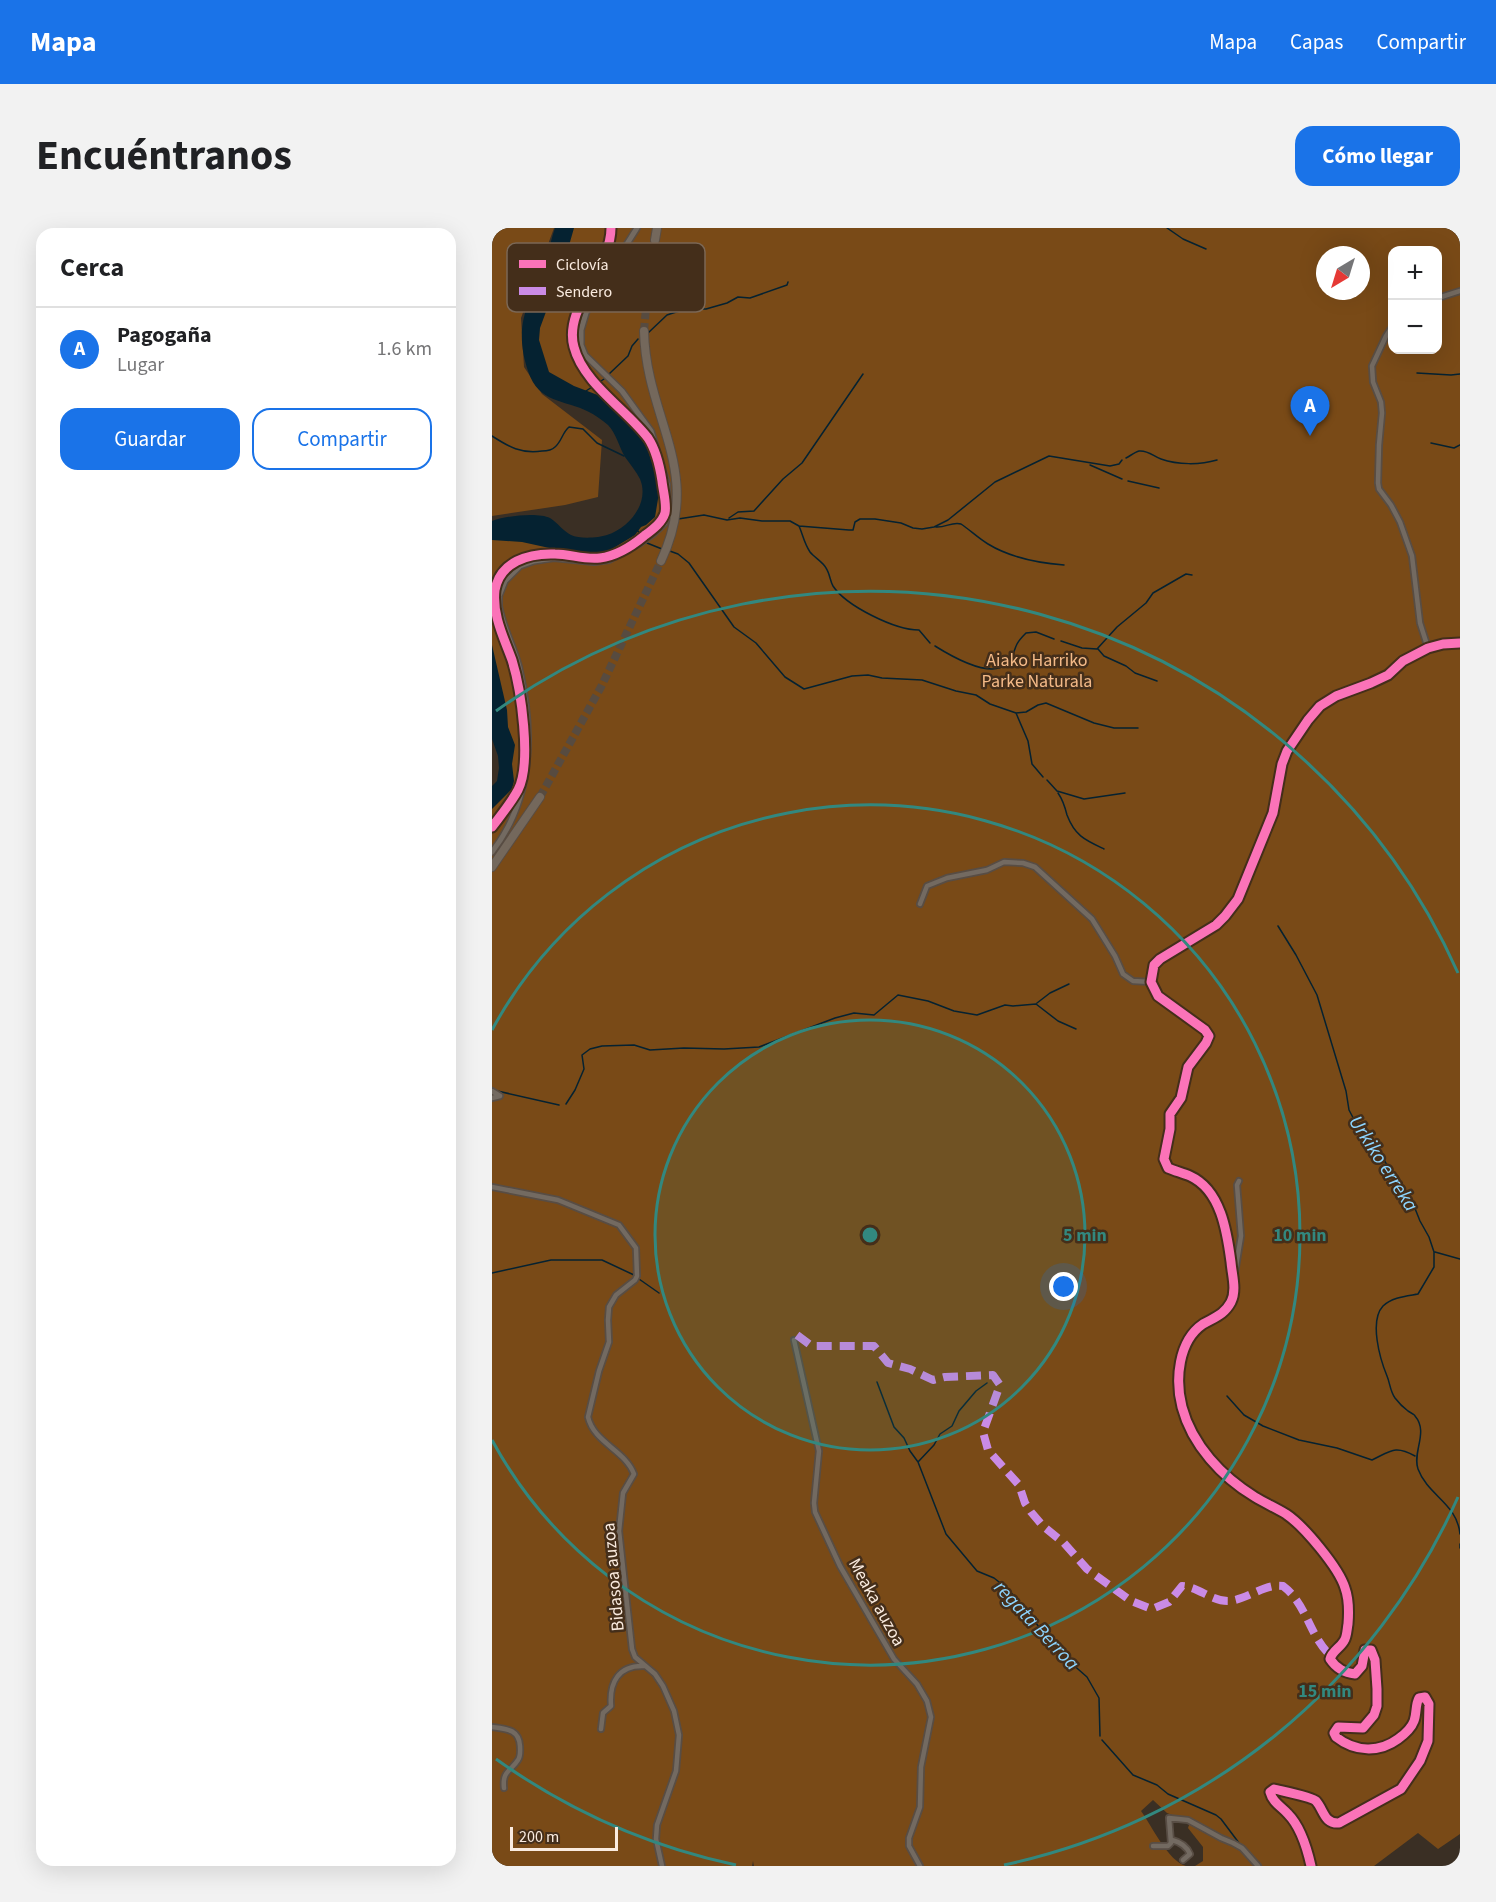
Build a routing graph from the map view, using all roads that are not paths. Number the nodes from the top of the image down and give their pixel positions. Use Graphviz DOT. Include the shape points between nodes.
graph roads {
  1 [pos="637,228"];
  2 [pos="657,228"];
  3 [pos="655,240"];
  4 [pos="628,243"];
  5 [pos="1460,291"];
  6 [pos="1442,296"];
  7 [pos="586,312"];
  8 [pos="644,331"];
  9 [pos="1388,333"];
  10 [pos="662,558"];
  11 [pos="1460,644"];
  12 [pos="1428,648"];
  13 [pos="540,797"];
  14 [pos="492,852"];
  15 [pos="492,867"];
  16 [pos="920,904"];
  17 [pos="1151,982"];
  18 [pos="492,1091"];
  19 [pos="492,1098"];
  20 [pos="1239,1181"];
  21 [pos="492,1187"];
  22 [pos="1233,1282"];
  23 [pos="794,1340"];
  24 [pos="644,1665"];
  25 [pos="492,1727"];
  26 [pos="601,1729"];
  27 [pos="504,1788"];
  28 [pos="1172,1840"];
  29 [pos="1153,1846"];
  30 [pos="1183,1860"];
  31 [pos="662,1866"];
  32 [pos="920,1866"];
  33 [pos="1258,1866"];
  34 [pos="1311,1866"];
  1 -- 4 [label="street"];
  2 -- 3 [label="highway"];
  5 -- 6 [label="street"];
  7 -- 14 [label="street" via="581,330 585,355 622,391 651,431 667,484 669,515 653,534 609,560 534,561 520,566 505,581 499,606 518,666 526,711 527,760 521,795 502,839"];
  8 -- 10 [label="highway" via="655,398 672,452 678,489 675,523"];
  9 -- 12 [label="street" via="1372,366 1382,413 1378,483 1400,522 1412,556 1420,623"];
  11 -- 12 [label="street"];
  12 -- 17 [label="street" via="1403,661 1388,675 1328,701 1308,720 1287,751 1273,813 1238,898 1216,925 1157,962"];
  13 -- 15 [label="highway"];
  16 -- 17 [label="street" via="927,886 946,878 987,870 1004,862 1035,867 1092,918 1123,974 1133,981"];
  17 -- 22 [label="street" via="1158,996 1209,1036 1188,1067 1180,1098 1170,1114 1164,1159 1168,1168 1191,1176 1217,1204 1226,1228"];
  18 -- 19 [label="street" via="500,1096"];
  20 -- 22 [label="street" via="1241,1236"];
  21 -- 24 [label="street, Bidasoa auzoa" via="558,1200 619,1225 636,1248 637,1276 616,1294 609,1307 609,1342 588,1417 598,1436 623,1457 634,1474 623,1493 619,1531 632,1650"];
  22 -- 34 [label="street" via="1232,1300 1226,1310 1203,1324 1189,1338 1183,1352 1179,1389 1188,1424 1214,1464 1252,1496 1304,1529 1345,1586 1345,1640 1330,1659 1343,1672 1355,1674 1362,1666 1365,1650 1371,1650 1377,1707 1363,1728 1338,1727 1336,1737 1379,1750 1410,1729 1419,1698 1425,1697 1429,1704 1428,1741 1401,1789 1339,1823 1328,1821 1316,1800 1272,1789 1270,1796 1297,1825"];
  23 -- 32 [label="street, Meaka auzoa" via="819,1451 815,1512 851,1586 894,1659 927,1701 931,1717 921,1767 920,1807 909,1838"];
  24 -- 26 [label="street" via="623,1669 618,1674"];
  24 -- 31 [label="street, Bidasoa auzoa" via="663,1686 679,1735 676,1771 657,1825"];
  25 -- 27 [label="street" via="508,1729 519,1738 518,1760 508,1768"];
  28 -- 29 [label="street" via="1168,1846"];
  28 -- 30 [label="street" via="1190,1854"];
  28 -- 33 [label="street" via="1168,1818 1188,1820 1242,1848"];
}
